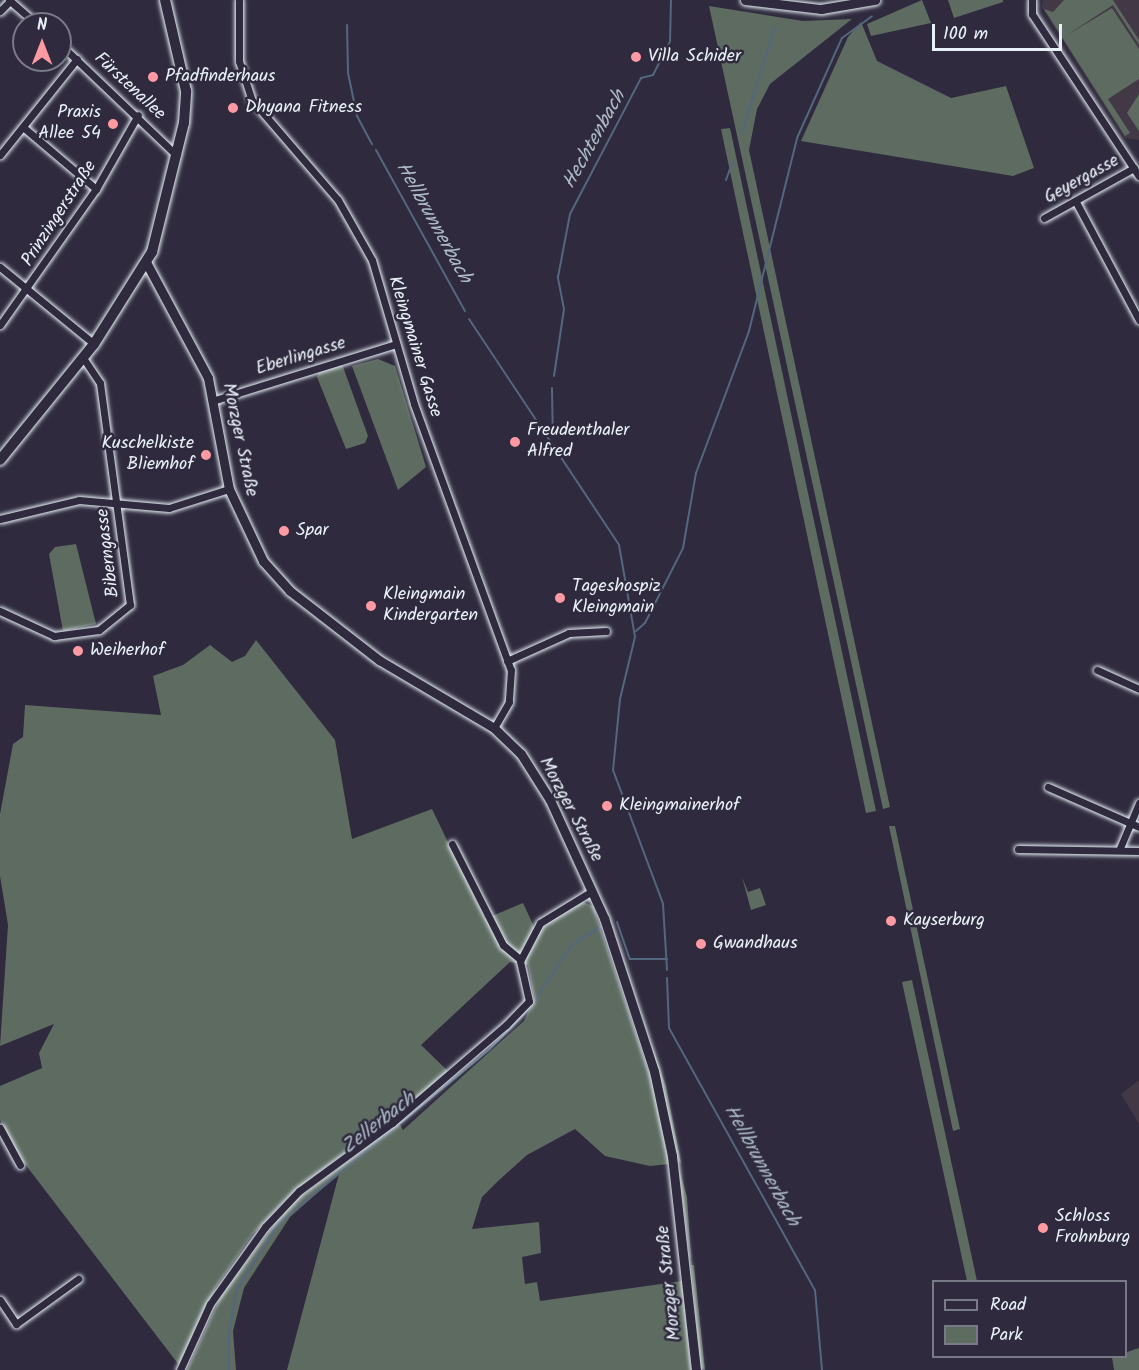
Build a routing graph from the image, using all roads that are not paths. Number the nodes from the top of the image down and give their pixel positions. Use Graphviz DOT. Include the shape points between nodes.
graph roads {
  1 [pos="10,0"];
  2 [pos="165,0"];
  3 [pos="239,0"];
  4 [pos="745,0"];
  5 [pos="875,0"];
  6 [pos="1032,0"];
  7 [pos="0,11"];
  8 [pos="24,12"];
  9 [pos="72,55"];
  10 [pos="77,59"];
  11 [pos="138,114"];
  12 [pos="23,127"];
  13 [pos="0,155"];
  14 [pos="176,155"];
  15 [pos="1134,168"];
  16 [pos="1139,176"];
  17 [pos="96,189"];
  18 [pos="1076,202"];
  19 [pos="1044,218"];
  20 [pos="147,264"];
  21 [pos="0,267"];
  22 [pos="27,290"];
  23 [pos="1139,320"];
  24 [pos="0,325"];
  25 [pos="94,344"];
  26 [pos="396,344"];
  27 [pos="83,358"];
  28 [pos="215,400"];
  29 [pos="0,460"];
  30 [pos="229,489"];
  31 [pos="118,502"];
  32 [pos="0,519"];
  33 [pos="0,611"];
  34 [pos="606,631"];
  35 [pos="507,661"];
  36 [pos="1097,670"];
  37 [pos="1139,689"];
  38 [pos="494,728"];
  39 [pos="1048,788"];
  40 [pos="1139,803"];
  41 [pos="1130,823"];
  42 [pos="1139,827"];
  43 [pos="452,844"];
  44 [pos="1120,848"];
  45 [pos="1018,849"];
  46 [pos="1139,851"];
  47 [pos="592,891"];
  48 [pos="521,960"];
  49 [pos="0,1128"];
  50 [pos="20,1164"];
  51 [pos="78,1280"];
  52 [pos="0,1300"];
  53 [pos="180,1370"];
  54 [pos="696,1370"];
  1 -- 7 [label="street"];
  1 -- 8 [label="street"];
  2 -- 14 [label="main road" via="185,80"];
  3 -- 26 [label="street, Kleingmainer Gasse" via="239,61 251,99 356,227 372,260"];
  4 -- 5 [label="street" via="821,9"];
  6 -- 15 [label="street" via="1032,14"];
  9 -- 10 [label="street, Fürstenallee"];
  10 -- 11 [label="street, Fürstenallee"];
  10 -- 12 [label="street"];
  11 -- 14 [label="street, Fürstenallee"];
  11 -- 17 [label="street, Prinzingerstraße"];
  12 -- 13 [label="street"];
  12 -- 17 [label="street"];
  14 -- 20 [label="main road"];
  15 -- 16 [label="street"];
  15 -- 18 [label="street, Geyergasse"];
  17 -- 22 [label="street, Prinzingerstraße"];
  18 -- 19 [label="street, Geyergasse"];
  18 -- 23 [label="street"];
  20 -- 25 [label="main road"];
  20 -- 28 [label="street, Morzger Straße" via="198,355"];
  21 -- 22 [label="street"];
  22 -- 24 [label="street, Prinzingerstraße"];
  22 -- 25 [label="street"];
  25 -- 27 [label="main road"];
  26 -- 28 [label="street, Eberlingasse"];
  26 -- 35 [label="street, Kleingmainer Gasse"];
  27 -- 29 [label="main road"];
  27 -- 31 [label="street, Biberngasse" via="100,383"];
  28 -- 30 [label="street, Morzger Straße"];
  30 -- 31 [label="street" via="169,507"];
  30 -- 38 [label="street, Morzger Straße" via="259,556 290,591 391,669"];
  31 -- 32 [label="street" via="66,502"];
  31 -- 33 [label="street, Biberngasse" via="132,595 124,615 99,630 54,636"];
  34 -- 35 [label="street" via="569,633"];
  35 -- 38 [label="street, Kleingmainer Gasse" via="509,702"];
  36 -- 37 [label="street"];
  38 -- 47 [label="street, Morzger Straße" via="539,780"];
  39 -- 41 [label="street"];
  40 -- 41 [label="street"];
  41 -- 42 [label="street"];
  41 -- 44 [label="street"];
  43 -- 48 [label="street" via="503,945"];
  44 -- 45 [label="street"];
  44 -- 46 [label="street"];
  47 -- 48 [label="street" via="543,919"];
  47 -- 54 [label="street, Morzger Straße" via="640,1024 664,1115"];
  48 -- 53 [label="street" via="529,1001 438,1086 286,1204 233,1268"];
  49 -- 50 [label="street"];
  51 -- 52 [label="street" via="16,1324"];
}
